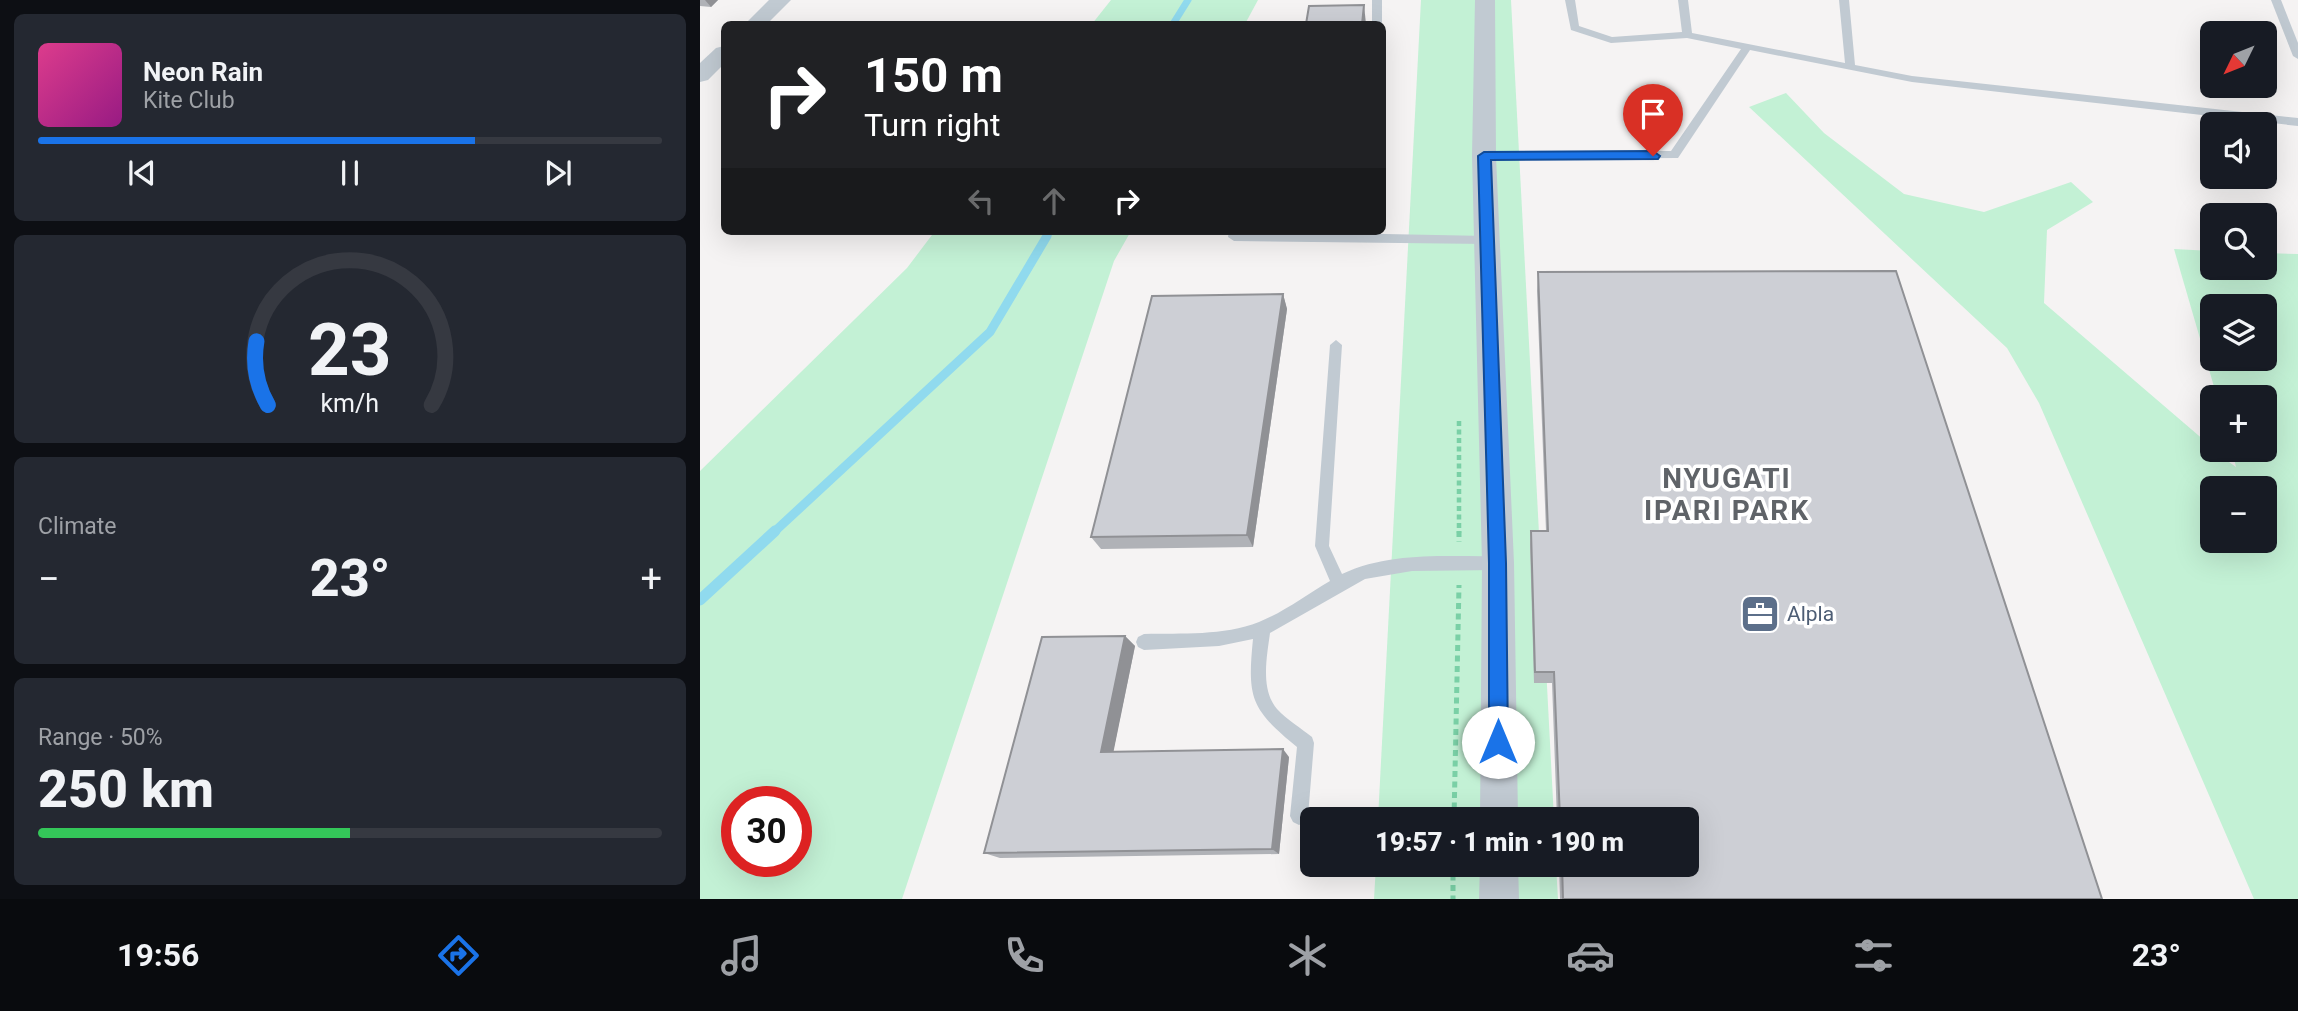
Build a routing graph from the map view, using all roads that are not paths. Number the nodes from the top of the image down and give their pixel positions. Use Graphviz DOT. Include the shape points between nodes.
graph roads {
  1 [pos="781,0"];
  2 [pos="1377,0"];
  3 [pos="1485,0"];
  4 [pos="1570,0"];
  5 [pos="1683,0"];
  6 [pos="1844,0"];
  7 [pos="2276,0"];
  8 [pos="758,21"];
  9 [pos="1377,21"];
  10 [pos="1687,35"];
  11 [pos="1747,47"];
  12 [pos="721,56"];
  13 [pos="2298,56"];
  14 [pos="1850,67"];
  15 [pos="700,75"];
  16 [pos="2298,122"];
  17 [pos="1484,156"];
  18 [pos="1234,235"];
  19 [pos="1487,240"];
  20 [pos="1336,345"];
  21 [pos="1498,563"];
  22 [pos="1339,584"];
  23 [pos="1262,629"];
  24 [pos="1144,642"];
  25 [pos="1499,807"];
  26 [pos="1299,816"];
  27 [pos="1499,877"];
  28 [pos="1499,899"];
  1 -- 8 [label="street"];
  2 -- 9 [label="lane"];
  3 -- 17 [label="street"];
  4 -- 10 [label="lane" via="1574,28 1611,40"];
  5 -- 10 [label="lane"];
  6 -- 14 [label="lane"];
  7 -- 13 [label="lane"];
  10 -- 11 [label="lane"];
  11 -- 14 [label="lane"];
  11 -- 17 [label="lane" via="1674,155"];
  12 -- 15 [label="street"];
  14 -- 16 [label="lane" via="1912,79"];
  17 -- 19 [label="street"];
  18 -- 19 [label="lane"];
  19 -- 21 [label="street"];
  20 -- 22 [label="lane" via="1322,546"];
  21 -- 22 [label="lane" via="1398,567 1365,572"];
  21 -- 25 [label="street"];
  22 -- 23 [label="lane"];
  23 -- 24 [label="lane" via="1236,636"];
  23 -- 26 [label="lane" via="1262,697 1269,712 1306,743"];
  27 -- 28 [label="street"];
}
